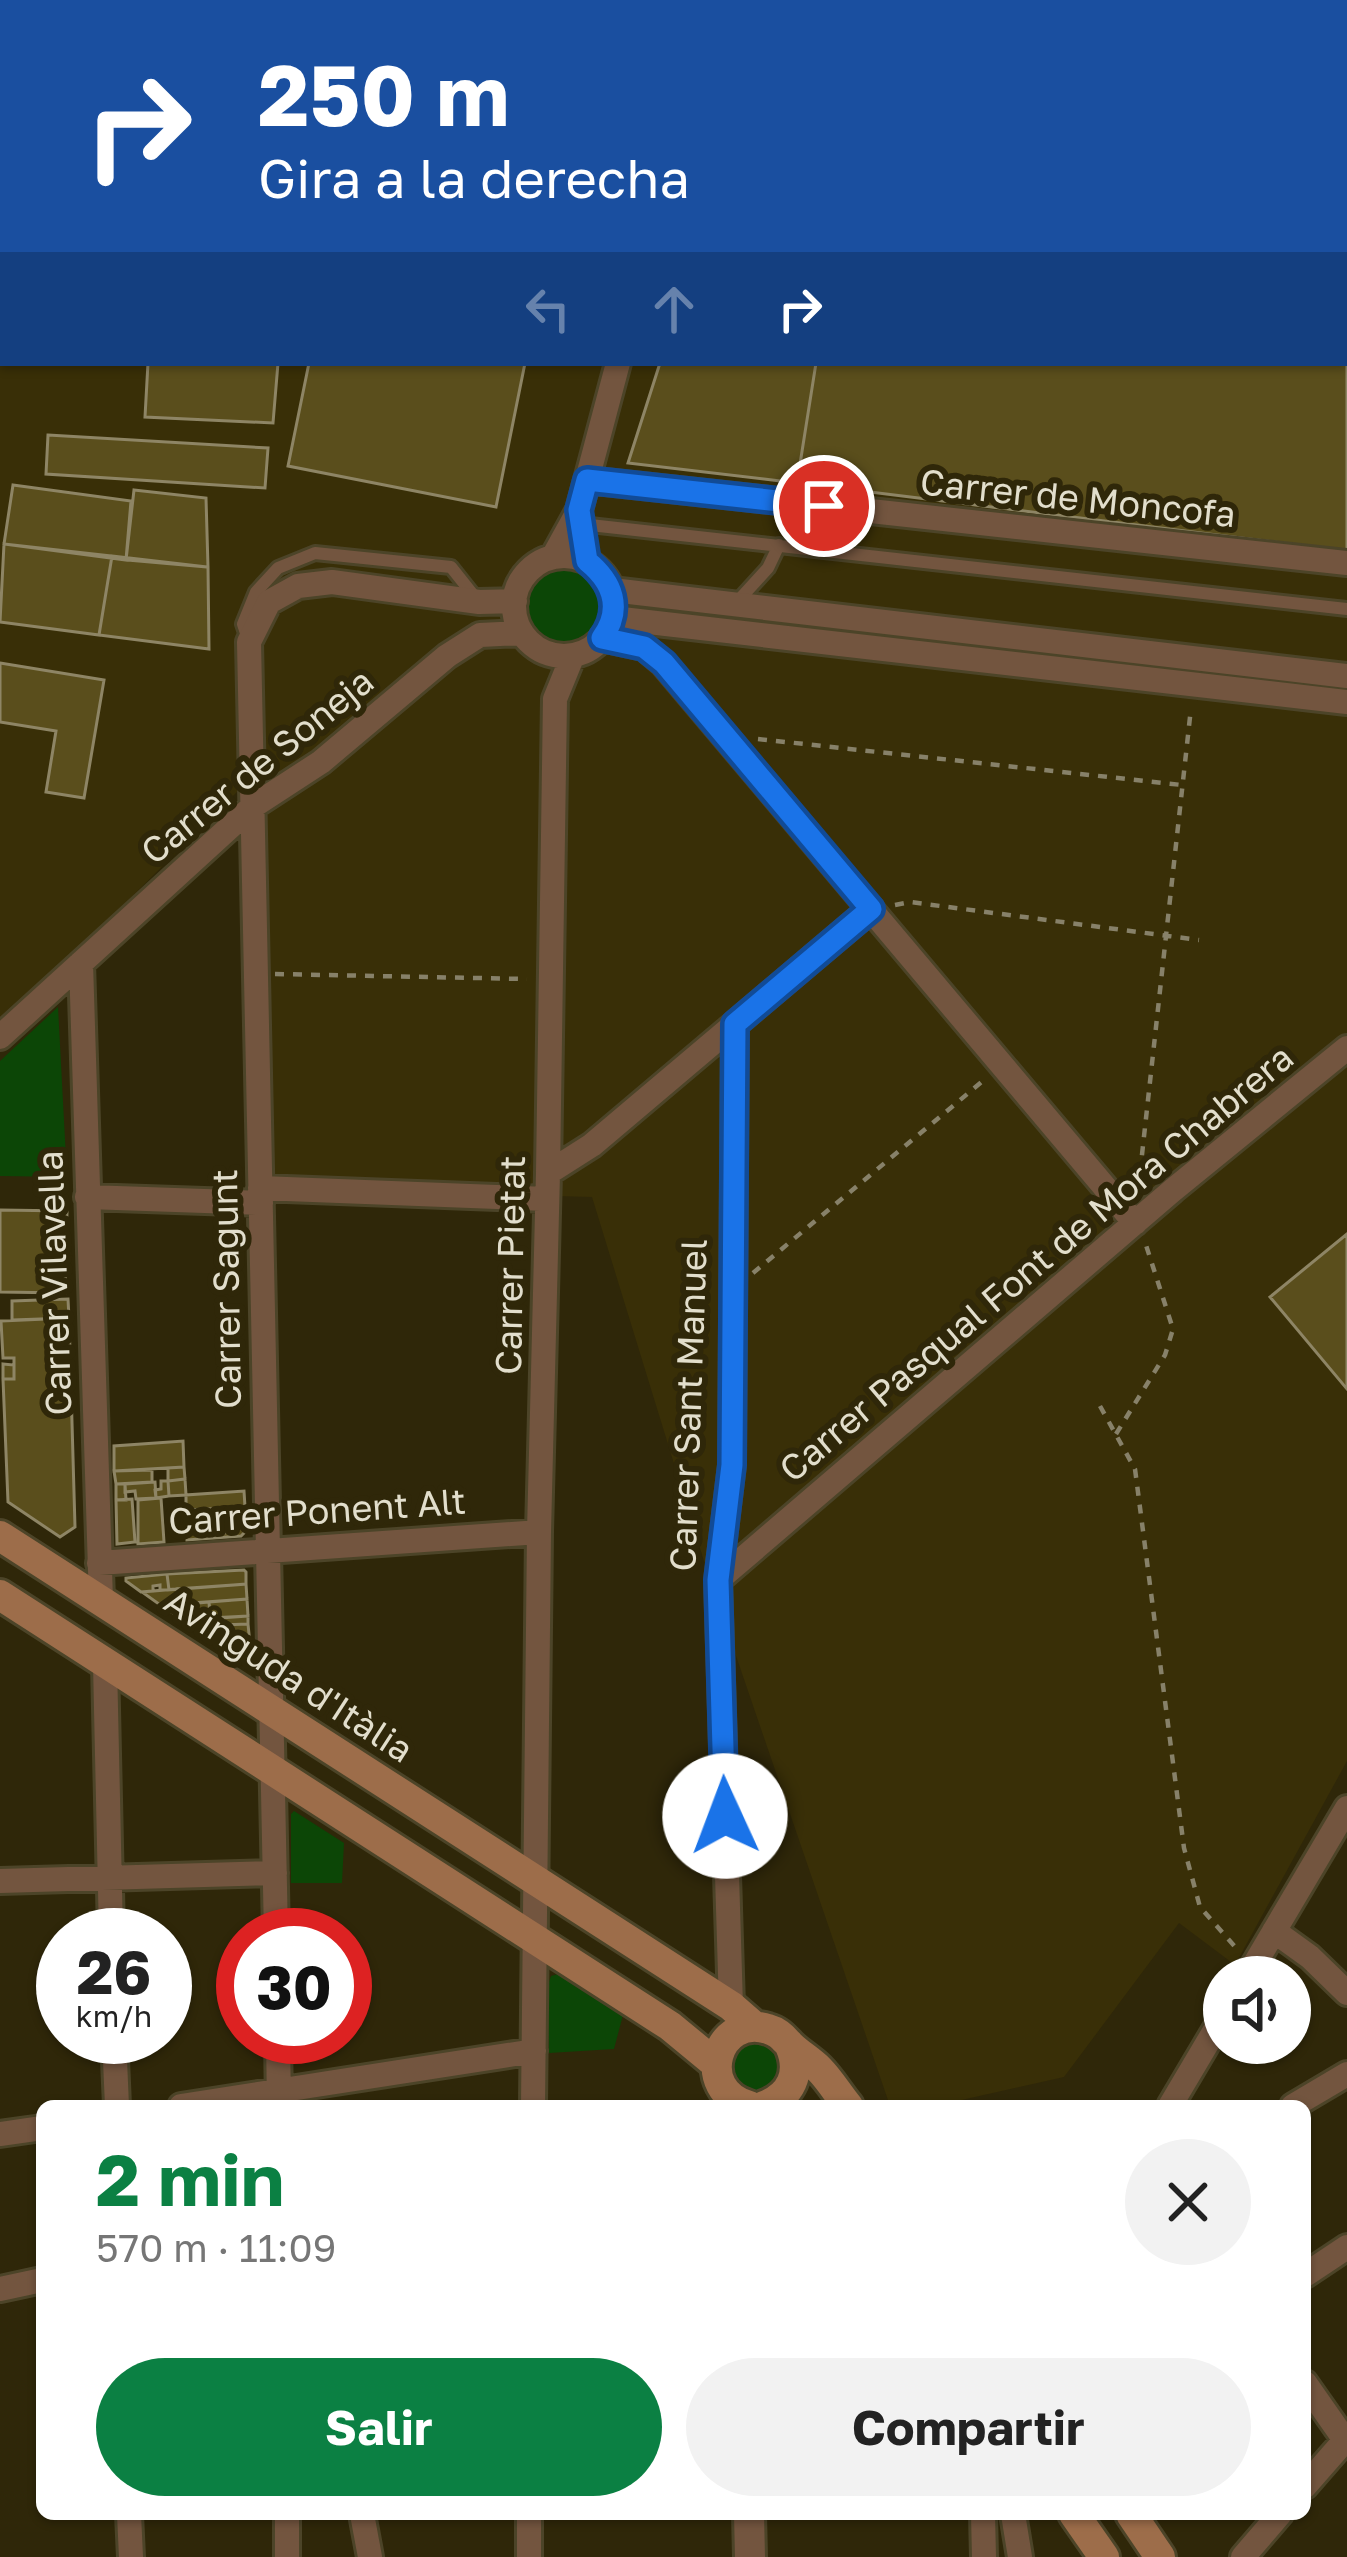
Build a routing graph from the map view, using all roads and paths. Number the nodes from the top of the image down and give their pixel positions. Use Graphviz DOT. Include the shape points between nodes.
graph roads {
  1 [pos="617,366"];
  2 [pos="587,480"];
  3 [pos="580,517"];
  4 [pos="778,545"];
  5 [pos="553,557"];
  6 [pos="587,561"];
  7 [pos="1347,563"];
  8 [pos="612,590"];
  9 [pos="514,601"];
  10 [pos="735,604"];
  11 [pos="1347,609"];
  12 [pos="607,628"];
  13 [pos="522,633"];
  14 [pos="573,655"];
  15 [pos="1347,676"];
  16 [pos="1193,684"];
  17 [pos="1347,702"];
  18 [pos="724,736"];
  19 [pos="1182,785"];
  20 [pos="252,807"];
  21 [pos="871,909"];
  22 [pos="1165,935"];
  23 [pos="1199,940"];
  24 [pos="81,963"];
  25 [pos="256,974"];
  26 [pos="551,980"];
  27 [pos="735,1024"];
  28 [pos="0,1037"];
  29 [pos="1347,1048"];
  30 [pos="1002,1065"];
  31 [pos="548,1173"];
  32 [pos="260,1196"];
  33 [pos="87,1197"];
  34 [pos="548,1199"];
  35 [pos="1135,1222"];
  36 [pos="734,1289"];
  37 [pos="1100,1406"];
  38 [pos="1116,1434"];
  39 [pos="539,1532"];
  40 [pos="0,1536"];
  41 [pos="268,1551"];
  42 [pos="100,1563"];
  43 [pos="718,1580"];
  44 [pos="0,1595"];
  45 [pos="101,1601"];
  46 [pos="105,1663"];
  47 [pos="272,1711"];
  48 [pos="272,1771"];
  49 [pos="1347,1808"];
  50 [pos="274,1873"];
  51 [pos="110,1878"];
  52 [pos="536,1880"];
  53 [pos="0,1881"];
  54 [pos="111,1908"];
  55 [pos="275,1908"];
  56 [pos="1274,1931"];
  57 [pos="534,1939"];
  58 [pos="1238,1956"];
  59 [pos="1259,1956"];
  60 [pos="1347,1993"];
  61 [pos="743,2016"];
  62 [pos="790,2046"];
  63 [pos="1203,2050"];
  64 [pos="534,2051"];
  65 [pos="116,2064"];
  66 [pos="278,2064"];
  67 [pos="716,2064"];
  68 [pos="1347,2074"];
  69 [pos="279,2098"];
  70 [pos="117,2100"];
  71 [pos="533,2100"];
  72 [pos="746,2100"];
  73 [pos="768,2100"];
  74 [pos="843,2100"];
  75 [pos="1174,2100"];
  76 [pos="1303,2100"];
  77 [pos="36,2129"];
  78 [pos="0,2134"];
  79 [pos="1347,2247"];
  80 [pos="1311,2271"];
  81 [pos="36,2281"];
  82 [pos="0,2288"];
  83 [pos="1311,2391"];
  84 [pos="1346,2439"];
  85 [pos="1311,2479"];
  86 [pos="129,2520"];
  87 [pos="287,2520"];
  88 [pos="363,2520"];
  89 [pos="530,2520"];
  90 [pos="748,2520"];
  91 [pos="983,2520"];
  92 [pos="1014,2520"];
  93 [pos="1078,2520"];
  94 [pos="1135,2520"];
  95 [pos="1275,2520"];
  96 [pos="130,2557"];
  97 [pos="287,2557"];
  98 [pos="370,2557"];
  99 [pos="529,2557"];
  100 [pos="750,2557"];
  101 [pos="984,2557"];
  102 [pos="1020,2557"];
  103 [pos="1104,2557"];
  104 [pos="1160,2557"];
  105 [pos="1243,2557"];
  1 -- 2 [label="street"];
  2 -- 3 [label="street"];
  2 -- 7 [label="street, Carrer de Moncofa"];
  3 -- 4 [label="lane"];
  3 -- 5 [label="street"];
  3 -- 6 [label="street"];
  4 -- 10 [label="lane"];
  4 -- 11 [label="lane"];
  5 -- 6 [label="street"];
  5 -- 9 [label="street" via="527,572"];
  6 -- 8 [label="street"];
  8 -- 10 [label="street"];
  8 -- 12 [label="street"];
  9 -- 13 [label="street"];
  9 -- 20 [label="street, Carrer Sagunt" via="332,582 298,586 268,602 249,642"];
  10 -- 15 [label="street"];
  12 -- 14 [label="street"];
  12 -- 16 [label="street"];
  12 -- 18 [label="street" via="664,663"];
  13 -- 14 [label="street" via="544,652"];
  13 -- 20 [label="street, Carrer de Soneja" via="480,635 447,656 321,762"];
  14 -- 26 [label="street, Carrer Pietat" via="555,699"];
  16 -- 17 [label="street"];
  16 -- 19 [label="path"];
  18 -- 19 [label="path"];
  18 -- 21 [label="street"];
  19 -- 22 [label="path"];
  20 -- 24 [label="street, Carrer de Soneja"];
  20 -- 25 [label="street, Carrer Sagunt"];
  21 -- 22 [label="path" via="910,902"];
  21 -- 27 [label="street"];
  21 -- 30 [label="street"];
  22 -- 23 [label="path"];
  22 -- 35 [label="path"];
  24 -- 28 [label="street, Carrer de Soneja"];
  24 -- 33 [label="street, Carrer Vilavella"];
  25 -- 26 [label="path"];
  25 -- 32 [label="street, Carrer Sagunt"];
  26 -- 31 [label="street, Carrer Pietat"];
  27 -- 31 [label="street"];
  27 -- 36 [label="street, Carrer Sant Manuel"];
  29 -- 35 [label="street, Carrer Pasqual Font de Mora Chabrera"];
  30 -- 35 [label="street"];
  30 -- 36 [label="path"];
  31 -- 34 [label="street, Carrer Pietat"];
  32 -- 33 [label="street"];
  32 -- 34 [label="street"];
  32 -- 41 [label="street, Carrer Sagunt"];
  33 -- 42 [label="street, Carrer Vilavella"];
  34 -- 39 [label="street, Carrer Pietat"];
  35 -- 38 [label="path" via="1173,1329"];
  35 -- 43 [label="street, Carrer Pasqual Font de Mora Chabrera"];
  36 -- 43 [label="street, Carrer Sant Manuel" via="732,1465"];
  37 -- 38 [label="path"];
  38 -- 58 [label="path" via="1135,1469 1184,1848 1200,1907"];
  39 -- 41 [label="street, Carrer Ponent Alt"];
  39 -- 52 [label="street, Carrer Pietat"];
  40 -- 45 [label="main road, Avinguda d'Itàlia"];
  41 -- 42 [label="street, Carrer Ponent Alt"];
  41 -- 47 [label="street, Carrer Sagunt"];
  42 -- 45 [label="street, Carrer Vilavella"];
  43 -- 61 [label="street, Carrer Sant Manuel"];
  44 -- 46 [label="main road"];
  45 -- 47 [label="main road, Avinguda d'Itàlia"];
  46 -- 48 [label="main road"];
  46 -- 51 [label="street"];
  47 -- 48 [label="street, Carrer Sagunt"];
  47 -- 52 [label="main road, Avinguda d'Itàlia"];
  48 -- 50 [label="street, Carrer Sagunt"];
  48 -- 57 [label="main road"];
  49 -- 56 [label="street"];
  50 -- 51 [label="street"];
  50 -- 55 [label="street, Carrer Sagunt"];
  51 -- 53 [label="street"];
  51 -- 54 [label="street"];
  52 -- 57 [label="street"];
  52 -- 61 [label="main road, Avinguda d'Itàlia"];
  56 -- 59 [label="street"];
  56 -- 60 [label="street"];
  57 -- 64 [label="street"];
  57 -- 67 [label="main road"];
  61 -- 62 [label="main road"];
  61 -- 67 [label="main road"];
  62 -- 73 [label="main road" via="792,2084"];
  62 -- 74 [label="main road"];
  63 -- 75 [label="street"];
  64 -- 69 [label="street"];
  64 -- 71 [label="street"];
  65 -- 70 [label="street"];
  66 -- 69 [label="street"];
  67 -- 72 [label="main road" via="723,2089"];
  68 -- 76 [label="street"];
  77 -- 78 [label="street"];
  79 -- 80 [label="street"];
  81 -- 82 [label="street"];
  83 -- 84 [label="street"];
  84 -- 85 [label="street"];
  86 -- 96 [label="street"];
  87 -- 97 [label="street"];
  88 -- 98 [label="street"];
  89 -- 99 [label="street"];
  90 -- 100 [label="street"];
  91 -- 101 [label="street"];
  92 -- 102 [label="street"];
  93 -- 103 [label="main road"];
  94 -- 104 [label="main road"];
  95 -- 105 [label="street"];
}
